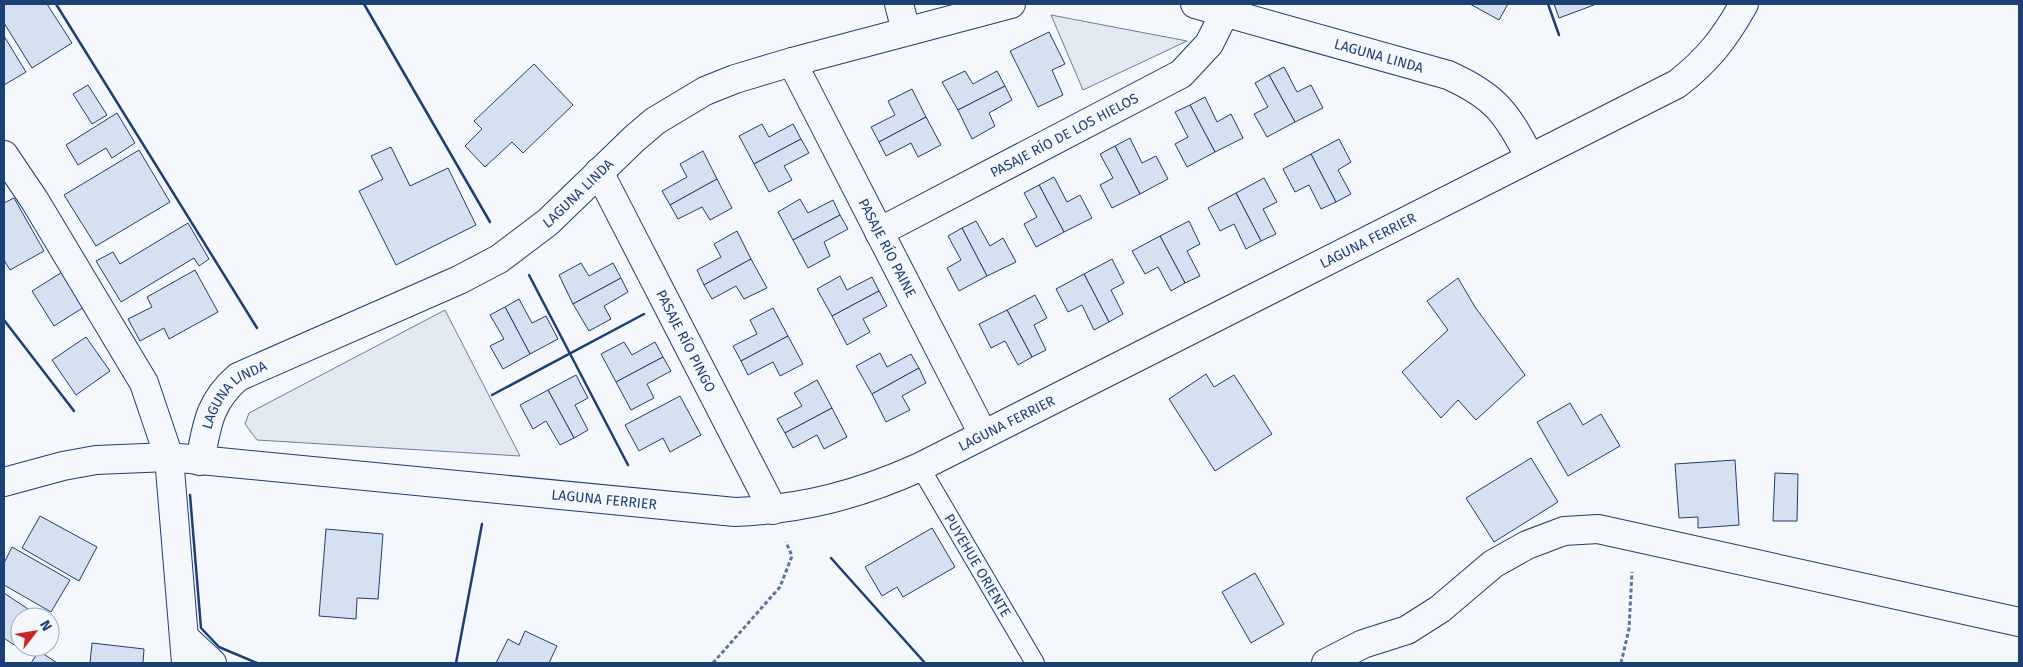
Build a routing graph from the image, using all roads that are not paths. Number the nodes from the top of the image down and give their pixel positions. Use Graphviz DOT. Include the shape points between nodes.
graph roads {
  1 [pos="899,4"];
  2 [pos="1011,4"];
  3 [pos="1196,4"];
  4 [pos="1744,4"];
  5 [pos="1225,12"];
  6 [pos="906,31"];
  7 [pos="792,62"];
  8 [pos="4,155"];
  9 [pos="1530,158"];
  10 [pos="599,172"];
  11 [pos="879,232"];
  12 [pos="983,434"];
  13 [pos="168,458"];
  14 [pos="200,461"];
  15 [pos="920,467"];
  16 [pos="4,482"];
  17 [pos="773,510"];
  18 [pos="2019,622"];
  19 [pos="186,651"];
  20 [pos="212,663"];
  21 [pos="1035,663"];
  22 [pos="1326,663"];
  1 -- 6 [label="street"];
  2 -- 6 [label="street, LAGUNA LINDA"];
  3 -- 5 [label="street, LAGUNA LINDA"];
  4 -- 9 [label="street, LAGUNA FERRIER" via="1715,50 1677,84"];
  5 -- 9 [label="street, LAGUNA LINDA" via="1464,82 1501,108"];
  5 -- 11 [label="street, PASAJE RÍO DE LOS HIELOS" via="1209,44 1182,74"];
  6 -- 7 [label="street, LAGUNA LINDA"];
  7 -- 10 [label="street, LAGUNA LINDA" via="735,79 677,106 634,138"];
  7 -- 11 [label="street, PASAJE RÍO PAINE"];
  8 -- 13 [label="street" via="144,382"];
  9 -- 12 [label="street, LAGUNA FERRIER"];
  10 -- 14 [label="street, LAGUNA LINDA" via="548,222 499,259 459,280 238,377 213,405"];
  10 -- 17 [label="street, PASAJE RÍO PINGO"];
  11 -- 12 [label="street, PASAJE RÍO PAINE"];
  12 -- 15 [label="street, LAGUNA FERRIER"];
  13 -- 14 [label="street, LAGUNA FERRIER"];
  13 -- 16 [label="street, LAGUNA FERRIER" via="96,460"];
  13 -- 19 [label="street"];
  14 -- 17 [label="street, LAGUNA FERRIER" via="697,509"];
  15 -- 17 [label="street, LAGUNA FERRIER" via="850,495"];
  15 -- 21 [label="lane, PUYEHUE ORIENTE"];
  18 -- 22 [label="street" via="1851,587 1634,535 1598,529 1564,531 1527,545 1493,564 1440,609 1407,630 1363,644"];
  19 -- 20 [label="street"];
}
